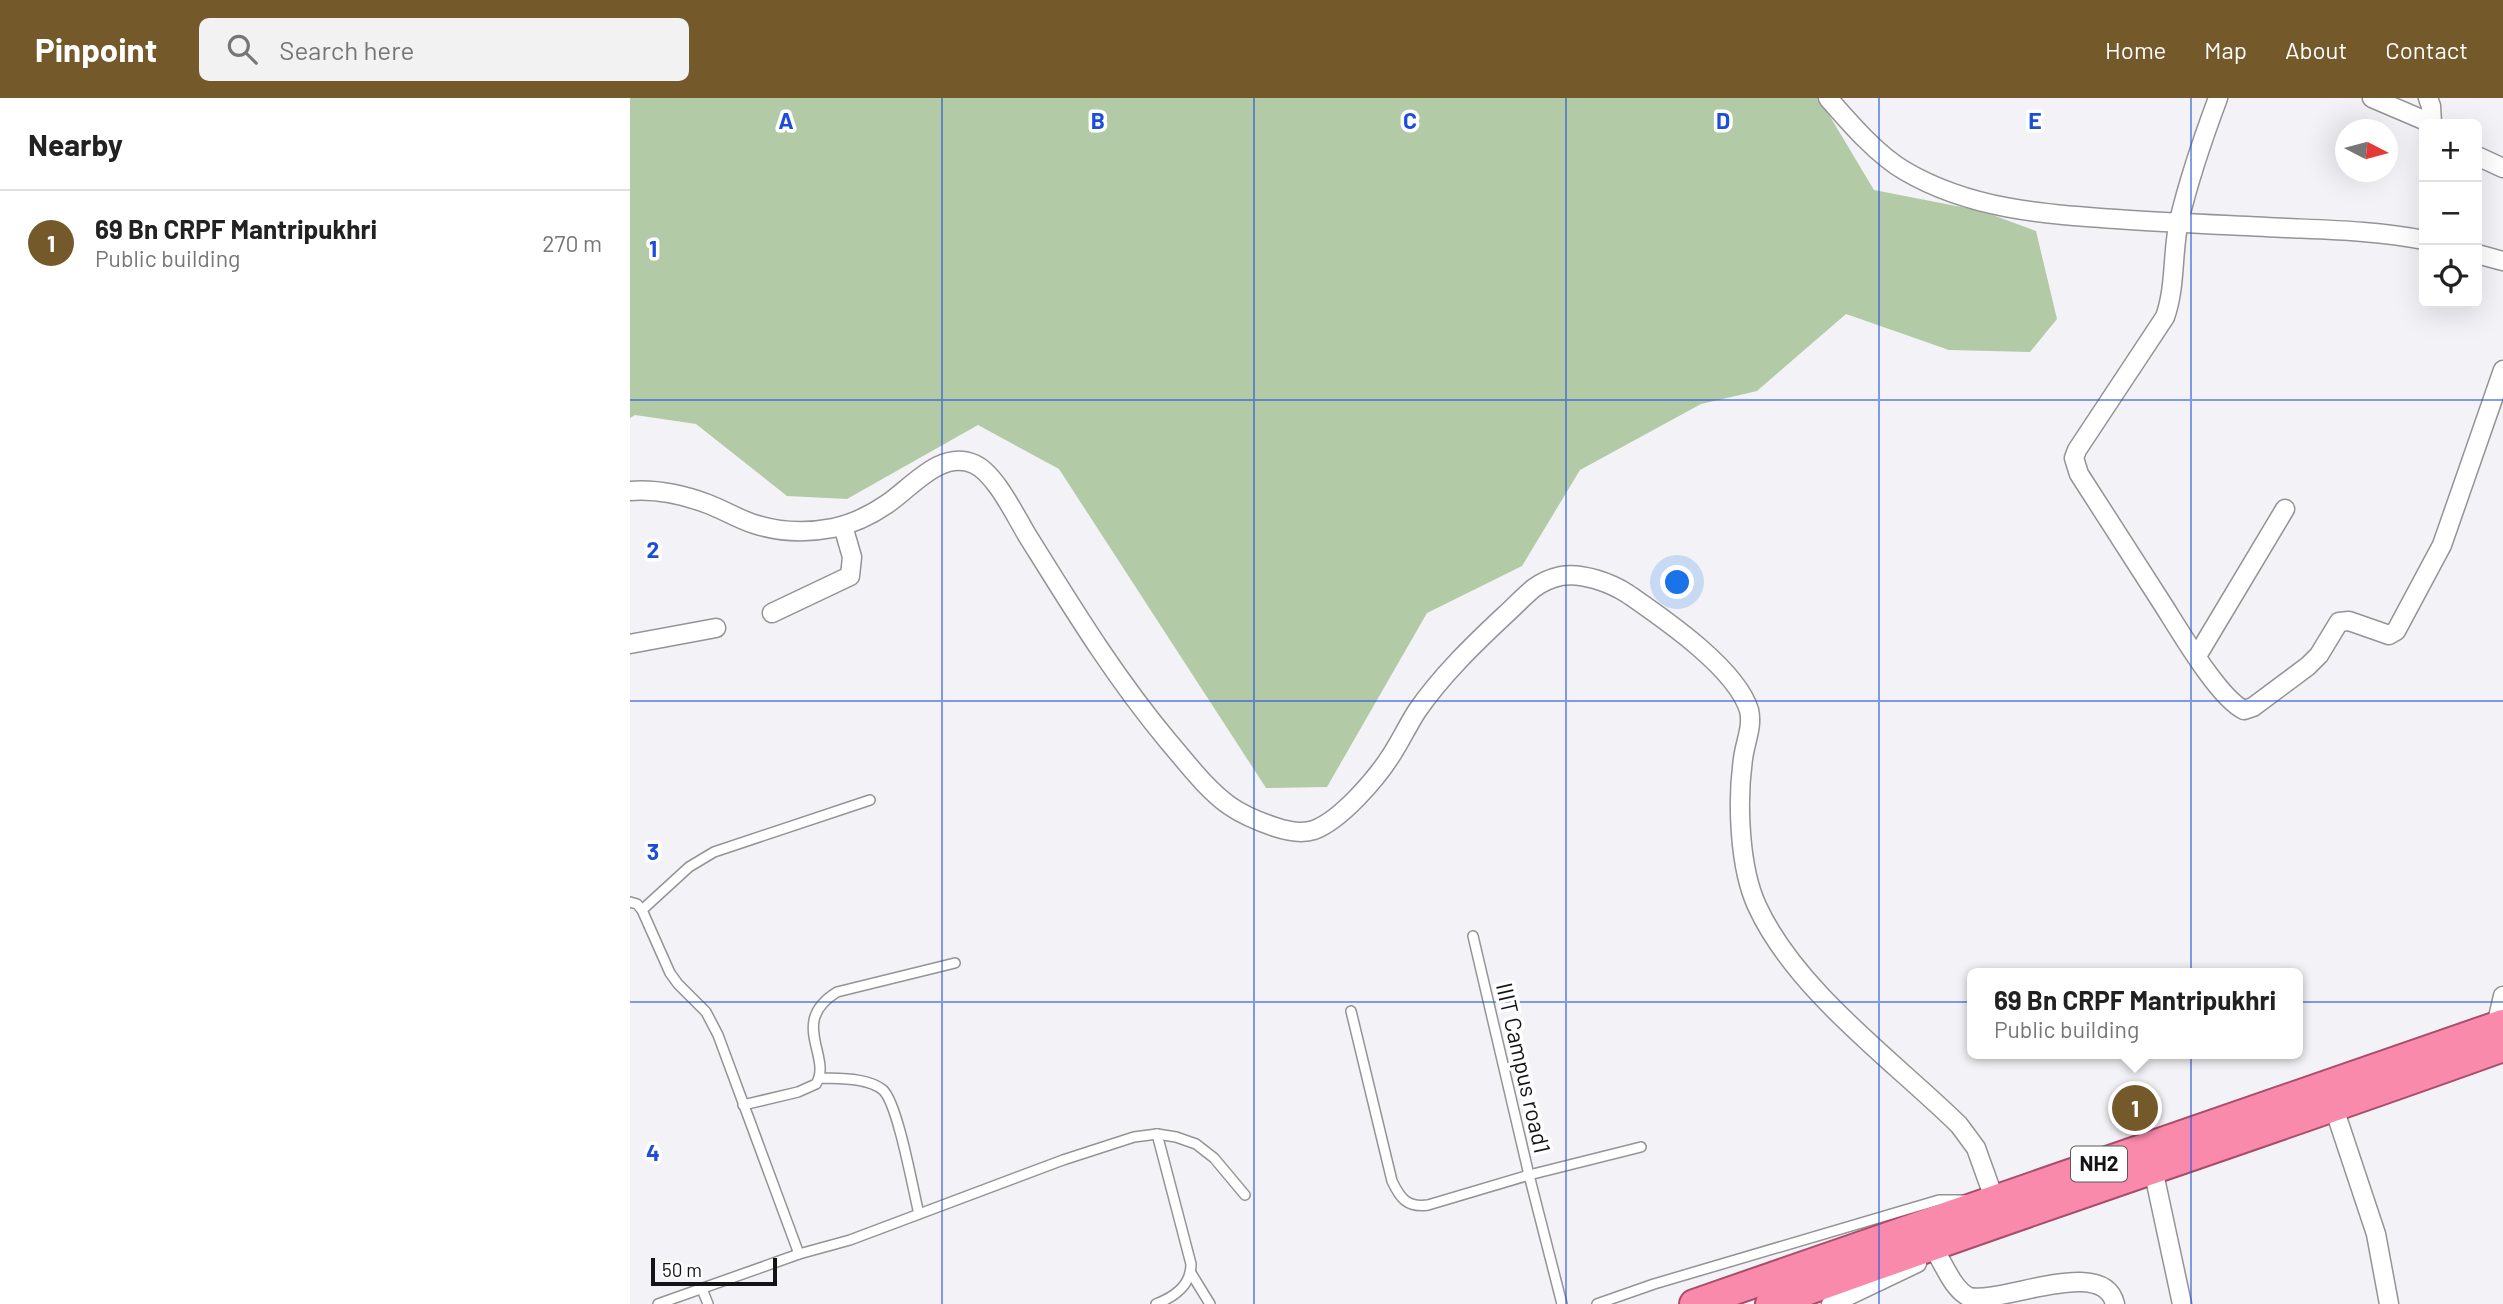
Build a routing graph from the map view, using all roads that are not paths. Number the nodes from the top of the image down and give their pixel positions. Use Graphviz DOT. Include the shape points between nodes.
graph roads {
  1 [pos="1828,98"];
  2 [pos="2218,98"];
  3 [pos="2372,98"];
  4 [pos="2428,98"];
  5 [pos="2420,119"];
  6 [pos="2432,119"];
  7 [pos="2482,158"];
  8 [pos="2503,168"];
  9 [pos="2179,223"];
  10 [pos="2419,239"];
  11 [pos="2482,255"];
  12 [pos="2503,261"];
  13 [pos="2503,369"];
  14 [pos="630,491"];
  15 [pos="2285,509"];
  16 [pos="843,526"];
  17 [pos="772,613"];
  18 [pos="716,628"];
  19 [pos="630,644"];
  20 [pos="2197,656"];
  21 [pos="870,800"];
  22 [pos="630,902"];
  23 [pos="642,909"];
  24 [pos="1473,936"];
  25 [pos="955,963"];
  26 [pos="2503,996"];
  27 [pos="1351,1011"];
  28 [pos="2501,1033"];
  29 [pos="820,1077"];
  30 [pos="743,1105"];
  31 [pos="2334,1108"];
  32 [pos="1157,1134"];
  33 [pos="1641,1147"];
  34 [pos="2153,1169"];
  35 [pos="1529,1175"];
  36 [pos="1245,1195"];
  37 [pos="1996,1208"];
  38 [pos="919,1214"];
  39 [pos="799,1254"];
  40 [pos="1937,1254"];
  41 [pos="1191,1273"];
  42 [pos="702,1289"];
  43 [pos="658,1304"];
  44 [pos="708,1304"];
  45 [pos="1156,1304"];
  46 [pos="1210,1304"];
  47 [pos="1562,1304"];
  48 [pos="1597,1304"];
  49 [pos="1695,1304"];
  50 [pos="1770,1304"];
  51 [pos="1832,1304"];
  52 [pos="2115,1304"];
  53 [pos="2182,1304"];
  54 [pos="2389,1304"];
  1 -- 9 [label="street" via="1902,170 1969,200 2040,214"];
  2 -- 9 [label="street"];
  3 -- 5 [label="street"];
  4 -- 6 [label="street"];
  7 -- 8 [label="street"];
  9 -- 10 [label="street" via="2360,231"];
  9 -- 20 [label="street" via="2165,317 2074,458 2079,474"];
  11 -- 12 [label="street"];
  13 -- 20 [label="street" via="2442,545 2393,634 2339,622 2308,666 2244,710"];
  14 -- 16 [label="street" via="690,498 773,529"];
  15 -- 20 [label="street"];
  16 -- 17 [label="street" via="852,556 850,576"];
  16 -- 37 [label="street" via="872,513 940,466 960,461 981,468 1131,696 1192,768 1233,808 1279,828 1302,832 1320,827 1354,799 1380,771 1432,692 1532,589 1570,575 1618,589 1712,657 1733,679 1750,722 1740,794 1754,899 1781,948 1836,1010 1959,1125 1976,1147"];
  18 -- 19 [label="street"];
  21 -- 23 [label="lane" via="714,852 689,867"];
  22 -- 23 [label="lane"];
  23 -- 30 [label="lane" via="670,973 706,1012"];
  24 -- 35 [label="lane, IIIT Campus road1"];
  25 -- 29 [label="lane" via="826,998 813,1021"];
  26 -- 28 [label="street"];
  27 -- 35 [label="lane, IIIT Campus road1" via="1400,1198 1409,1204 1428,1205"];
  28 -- 31 [label="highway, NH2"];
  28 -- 37 [label="highway, NH2"];
  29 -- 30 [label="lane" via="798,1092"];
  29 -- 38 [label="lane" via="852,1080 884,1091 894,1111"];
  30 -- 39 [label="lane"];
  31 -- 34 [label="highway, NH2"];
  31 -- 54 [label="street" via="2376,1234"];
  32 -- 36 [label="lane" via="1196,1144"];
  32 -- 38 [label="lane" via="1063,1160"];
  32 -- 41 [label="lane" via="1188,1245"];
  33 -- 35 [label="lane"];
  34 -- 37 [label="highway, NH2"];
  34 -- 53 [label="street"];
  35 -- 47 [label="lane"];
  37 -- 40 [label="street"];
  37 -- 48 [label="lane" via="1957,1198 1938,1200"];
  37 -- 49 [label="highway, NH2"];
  37 -- 50 [label="highway, NH2"];
  38 -- 39 [label="lane"];
  39 -- 42 [label="lane"];
  40 -- 51 [label="street"];
  40 -- 52 [label="street" via="1971,1298 2017,1296 2092,1283 2106,1288"];
  41 -- 45 [label="lane" via="1179,1292"];
  41 -- 46 [label="lane"];
  42 -- 43 [label="lane"];
  42 -- 44 [label="lane"];
}
